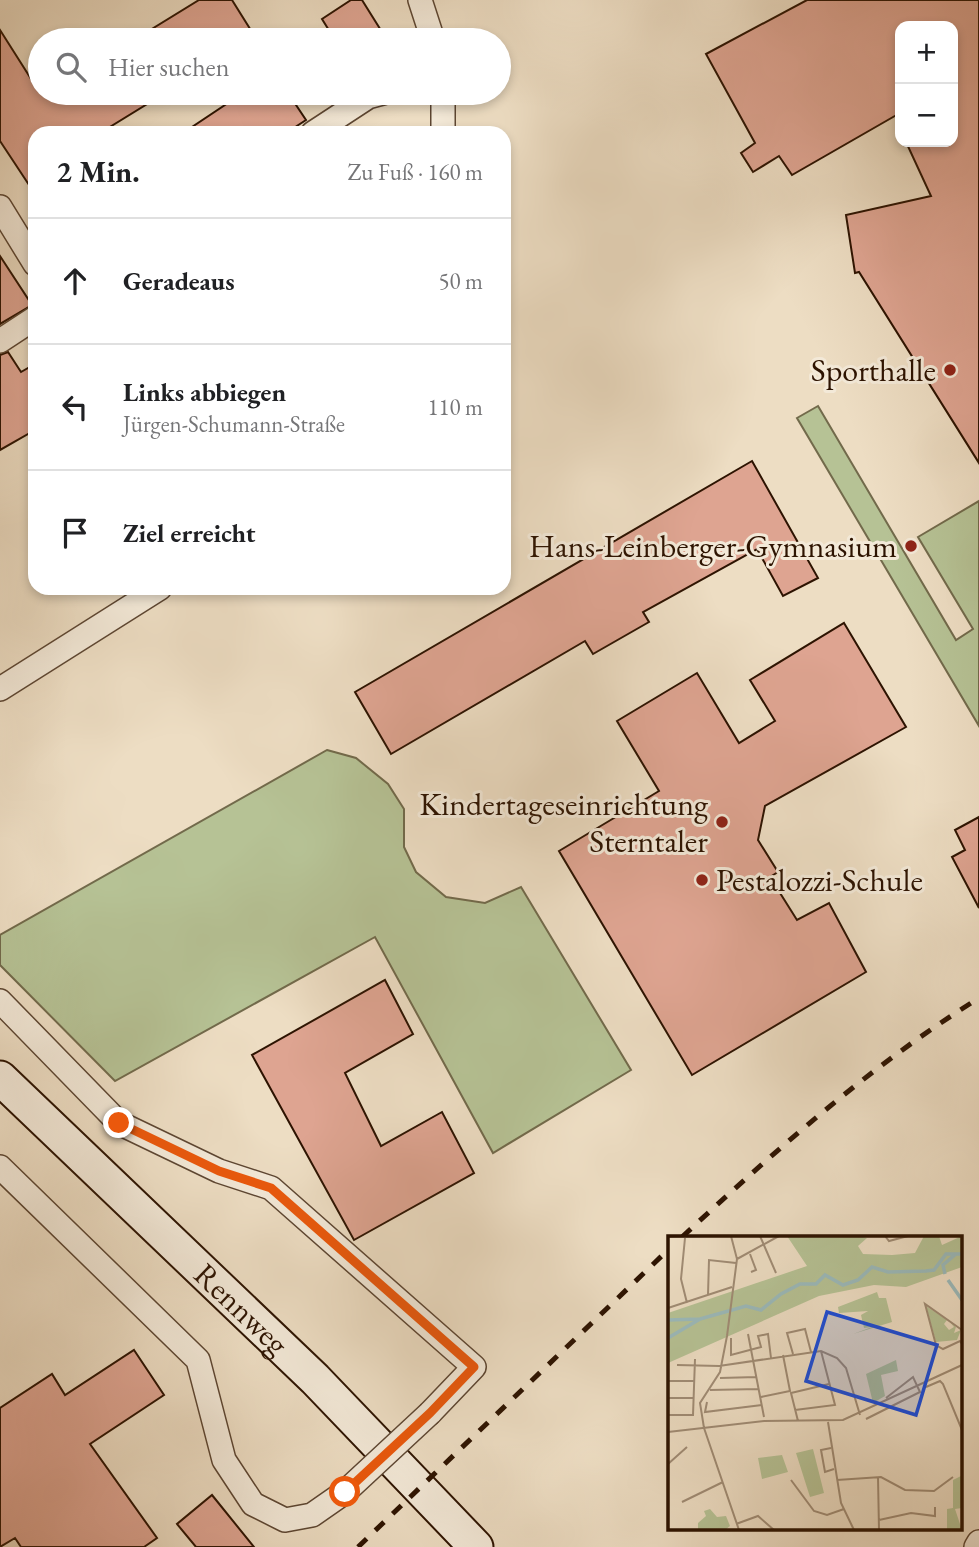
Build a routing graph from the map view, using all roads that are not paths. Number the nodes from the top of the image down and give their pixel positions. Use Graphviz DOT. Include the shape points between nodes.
graph roads {
  1 [pos="421,0"];
  2 [pos="429,28"];
  3 [pos="356,105"];
  4 [pos="443,105"];
  5 [pos="324,126"];
  6 [pos="443,126"];
  7 [pos="0,207"];
  8 [pos="28,253"];
  9 [pos="28,323"];
  10 [pos="0,341"];
  11 [pos="149,595"];
  12 [pos="0,689"];
  13 [pos="0,1001"];
  14 [pos="0,1078"];
  15 [pos="0,1167"];
  16 [pos="979,1542"];
  17 [pos="476,1547"];
  18 [pos="976,1547"];
  1 -- 2 [label="street"];
  3 -- 5 [label="street"];
  4 -- 6 [label="street"];
  7 -- 8 [label="street"];
  9 -- 10 [label="street"];
  11 -- 12 [label="street"];
  13 -- 15 [label="street, bridge" via="119,1123 219,1171 271,1188 474,1367 345,1492 312,1515 285,1520 253,1504 224,1460 198,1360"];
  14 -- 17 [label="main road, Rennweg" via="315,1379"];
  16 -- 18 [label="street"];
}
